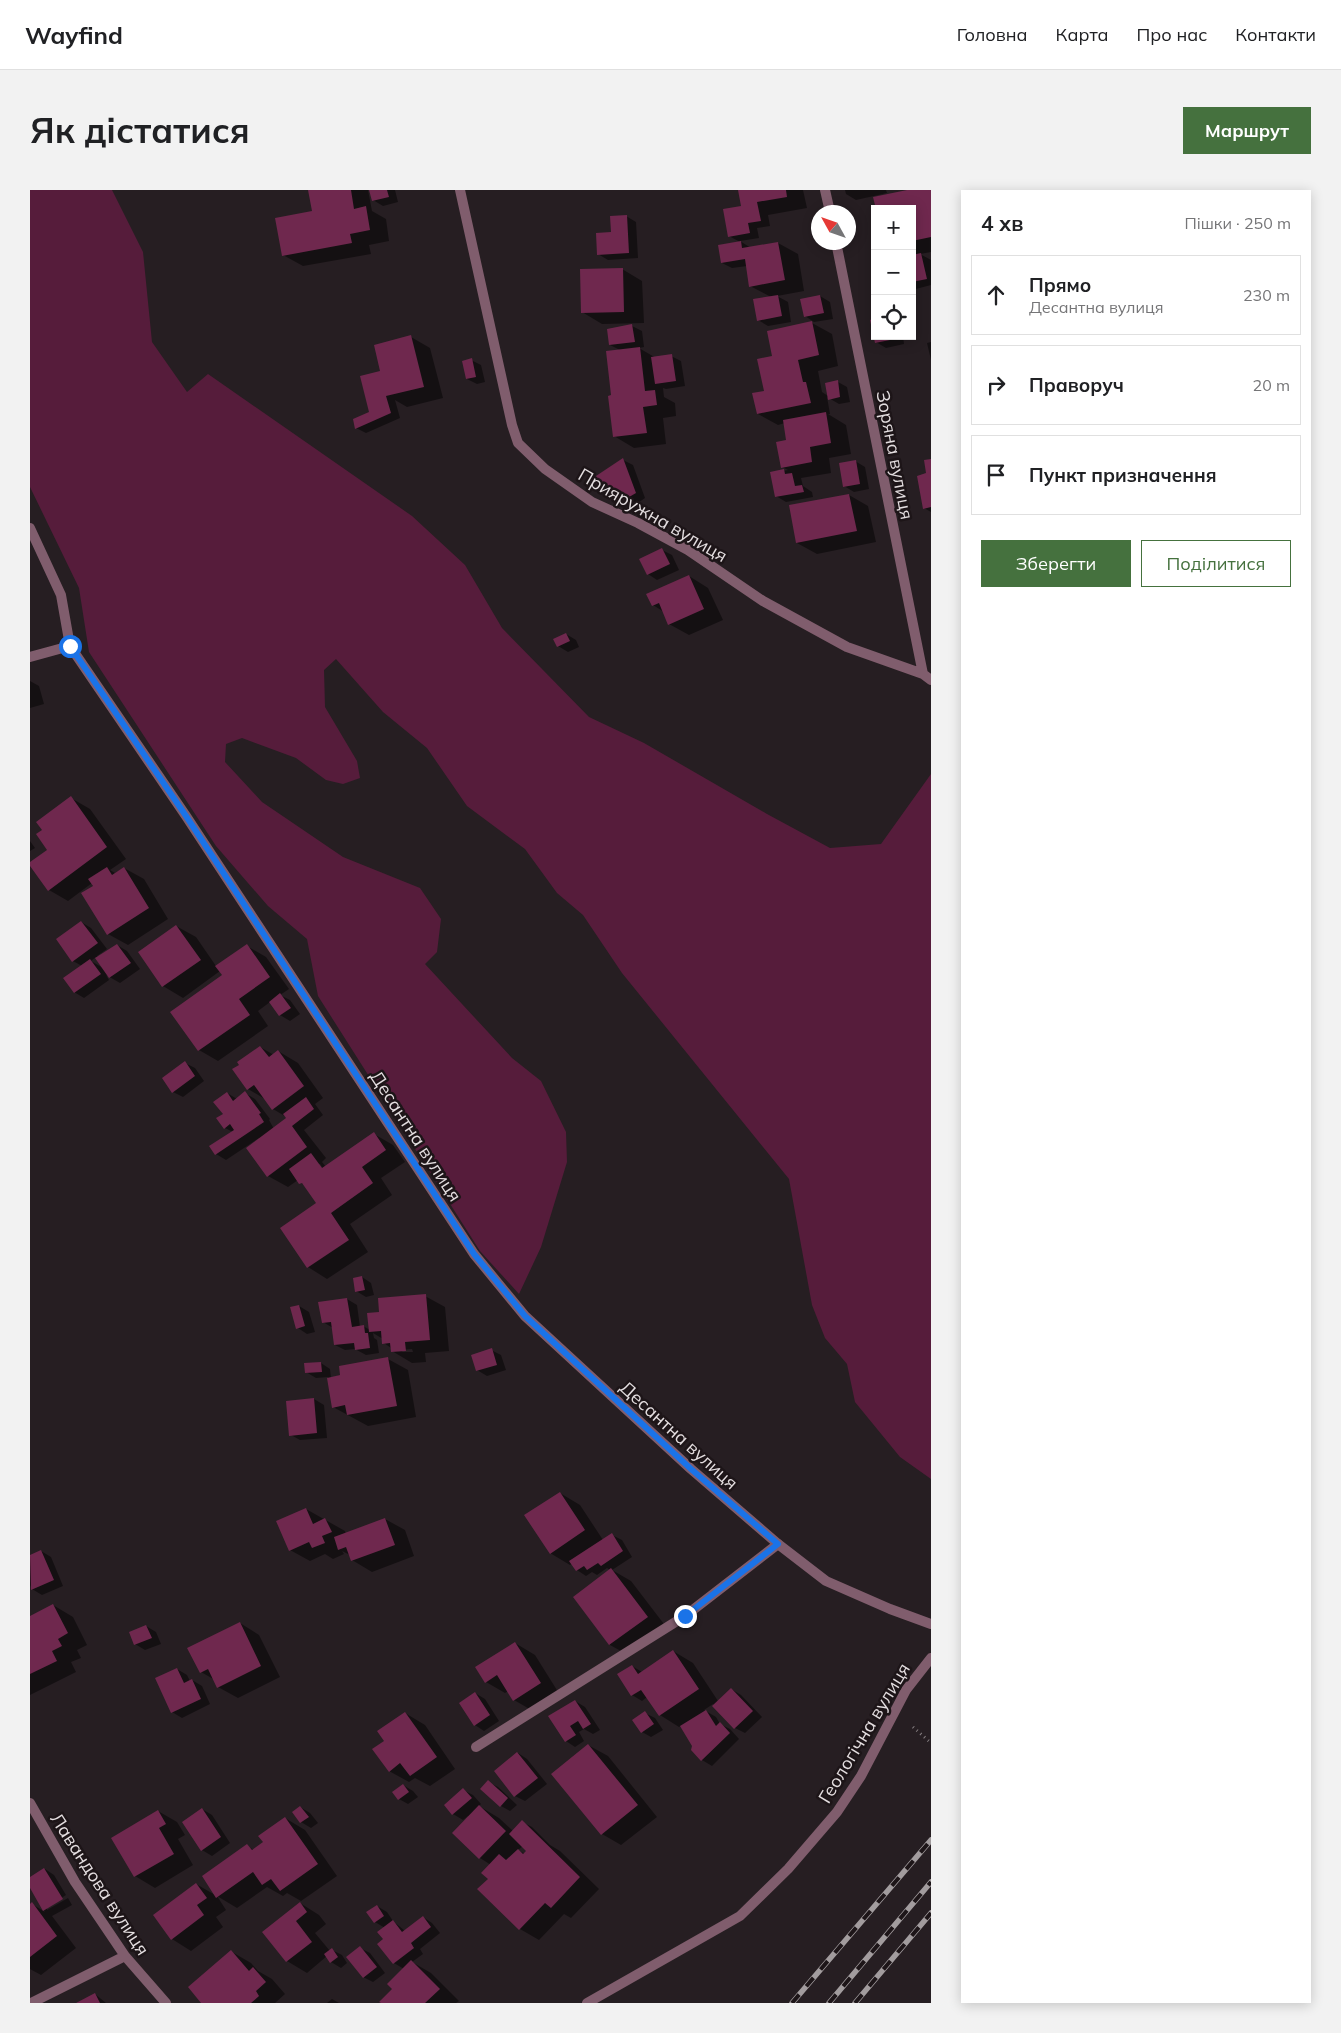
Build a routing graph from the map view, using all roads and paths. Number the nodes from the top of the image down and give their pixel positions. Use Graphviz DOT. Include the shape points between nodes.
graph roads {
  1 [pos="460,190"];
  2 [pos="826,190"];
  3 [pos="829,205"];
  4 [pos="838,250"];
  5 [pos="30,528"];
  6 [pos="70,646"];
  7 [pos="30,657"];
  8 [pos="927,677"];
  9 [pos="778,1544"];
  10 [pos="931,1624"];
  11 [pos="931,1658"];
  12 [pos="910,1725"];
  13 [pos="931,1744"];
  14 [pos="476,1747"];
  15 [pos="30,1803"];
  16 [pos="125,1956"];
  17 [pos="30,2003"];
  18 [pos="166,2003"];
  19 [pos="587,2003"];
  1 -- 8 [label="street, Прияружна вулиця" via="518,443 545,469 592,502 688,550 763,601 848,647"];
  2 -- 3 [label="street"];
  4 -- 8 [label="street, Зоряна вулиця"];
  5 -- 6 [label="street, Десантна вулиця" via="61,595"];
  6 -- 7 [label="street"];
  6 -- 9 [label="street, Десантна вулиця" via="474,1254 525,1316 691,1469"];
  9 -- 10 [label="street, Десантна вулиця" via="826,1581"];
  9 -- 14 [label="street" via="685,1616"];
  11 -- 19 [label="street, Геологічна вулиця" via="906,1690 862,1776 837,1812 788,1869 740,1916"];
  12 -- 13 [label="path"];
  15 -- 16 [label="street, Лавандова вулиця" via="75,1882"];
  16 -- 17 [label="street"];
  16 -- 18 [label="street, Лавандова вулиця"];
}
